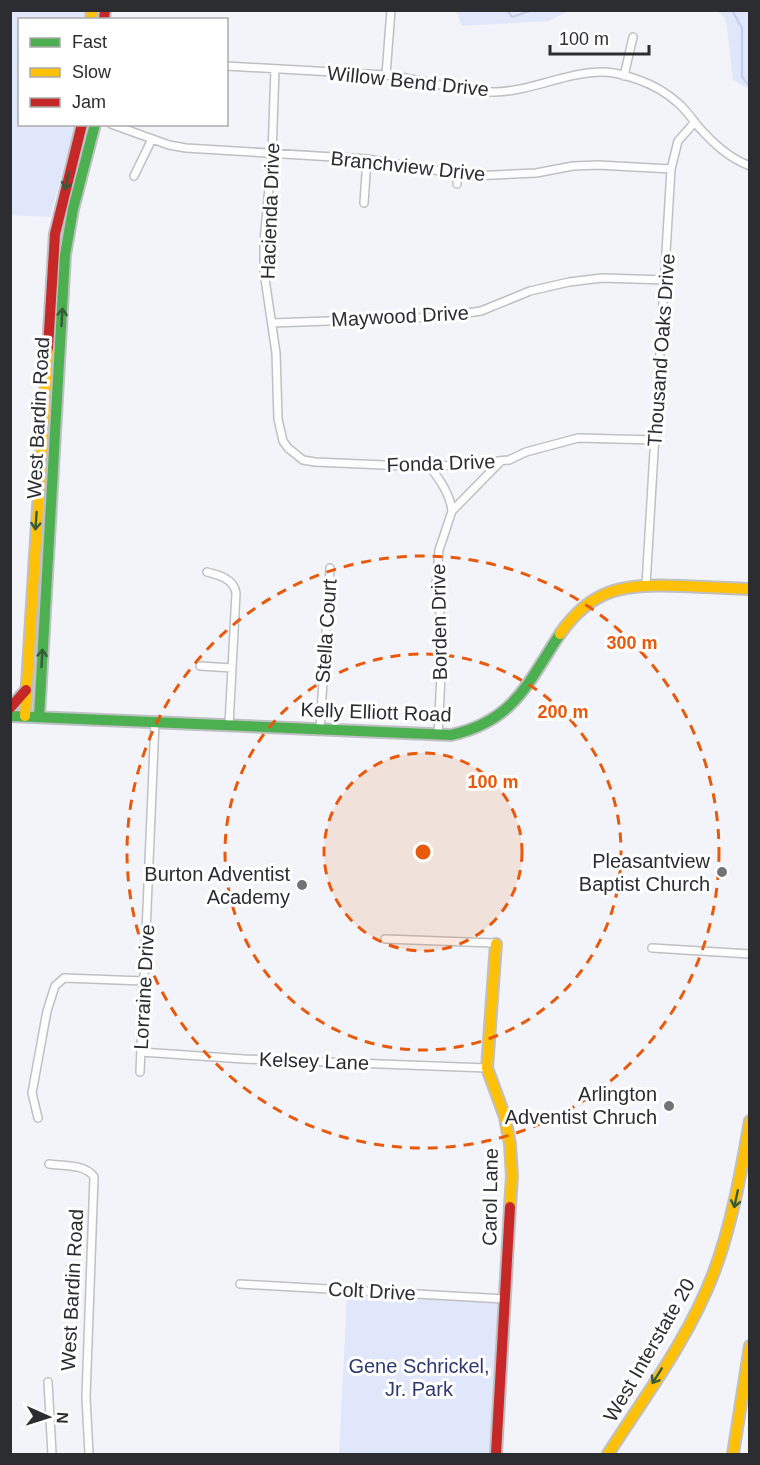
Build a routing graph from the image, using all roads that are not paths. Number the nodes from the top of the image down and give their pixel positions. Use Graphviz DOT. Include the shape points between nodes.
graph roads {
  1 [pos="391,10"];
  2 [pos="633,37"];
  3 [pos="228,66"];
  4 [pos="275,69"];
  5 [pos="386,75"];
  6 [pos="624,76"];
  7 [pos="695,122"];
  8 [pos="81,126"];
  9 [pos="94,126"];
  10 [pos="116,126"];
  11 [pos="152,139"];
  12 [pos="272,154"];
  13 [pos="368,159"];
  14 [pos="750,166"];
  15 [pos="671,169"];
  16 [pos="457,175"];
  17 [pos="134,176"];
  18 [pos="456,184"];
  19 [pos="364,203"];
  20 [pos="60,206"];
  21 [pos="73,209"];
  22 [pos="666,280"];
  23 [pos="272,323"];
  24 [pos="655,440"];
  25 [pos="297,455"];
  26 [pos="501,460"];
  27 [pos="430,467"];
  28 [pos="452,511"];
  29 [pos="330,568"];
  30 [pos="207,572"];
  31 [pos="646,585"];
  32 [pos="750,589"];
  33 [pos="200,666"];
  34 [pos="232,668"];
  35 [pos="26,689"];
  36 [pos="40,698"];
  37 [pos="10,708"];
  38 [pos="10,716"];
  39 [pos="24,716"];
  40 [pos="39,717"];
  41 [pos="63,718"];
  42 [pos="155,722"];
  43 [pos="229,725"];
  44 [pos="320,729"];
  45 [pos="438,735"];
  46 [pos="385,939"];
  47 [pos="495,944"];
  48 [pos="652,948"];
  49 [pos="750,954"];
  50 [pos="144,981"];
  51 [pos="141,1052"];
  52 [pos="487,1068"];
  53 [pos="140,1072"];
  54 [pos="38,1118"];
  55 [pos="750,1121"];
  56 [pos="49,1164"];
  57 [pos="240,1284"];
  58 [pos="505,1299"];
  59 [pos="750,1346"];
  60 [pos="48,1382"];
  61 [pos="52,1455"];
  62 [pos="89,1455"];
  63 [pos="496,1455"];
  64 [pos="608,1455"];
  65 [pos="733,1455"];
  1 -- 5 [label="street"];
  2 -- 6 [label="street"];
  3 -- 4 [label="street, Willow Bend Drive"];
  4 -- 5 [label="street, Willow Bend Drive"];
  4 -- 12 [label="street, Hacienda Drive"];
  5 -- 6 [label="street, Willow Bend Drive" via="454,89 495,92 595,73"];
  6 -- 7 [label="street, Willow Bend Drive" via="668,95"];
  7 -- 14 [label="street, Willow Bend Drive" via="721,150"];
  7 -- 15 [label="street, Thousand Oaks Drive" via="678,141"];
  8 -- 20 [label="main road, West Bardin Road, one-way"];
  9 -- 21 [label="main road, West Bardin Road"];
  10 -- 11 [label="street, Branchview Drive"];
  11 -- 12 [label="street, Branchview Drive" via="186,148"];
  11 -- 17 [label="street"];
  12 -- 13 [label="street, Branchview Drive"];
  12 -- 23 [label="street, Hacienda Drive" via="264,272"];
  13 -- 16 [label="street, Branchview Drive"];
  13 -- 19 [label="street"];
  15 -- 16 [label="street, Branchview Drive" via="598,165 536,173"];
  15 -- 22 [label="street, Thousand Oaks Drive"];
  16 -- 18 [label="street"];
  20 -- 21 [label="main road"];
  20 -- 35 [label="main road, West Bardin Road, one-way" via="52,268"];
  36 -- 21 [label="main road, West Bardin Road, one-way" via="65,255"];
  22 -- 23 [label="street, Maywood Drive" via="602,278 569,282 530,291 480,311 440,317"];
  22 -- 24 [label="street, Thousand Oaks Drive"];
  23 -- 25 [label="street, Hacienda Drive" via="278,418 283,441"];
  24 -- 26 [label="street, Fonda Drive" via="578,438"];
  24 -- 31 [label="street, Thousand Oaks Drive"];
  25 -- 27 [label="street, Fonda Drive" via="315,462"];
  26 -- 27 [label="street, Fonda Drive"];
  26 -- 28 [label="street, Borden Drive"];
  27 -- 28 [label="street" via="443,485"];
  28 -- 45 [label="street, Borden Drive" via="442,534 436,567 443,634"];
  29 -- 44 [label="street, Stella Court"];
  30 -- 34 [label="street" via="235,588"];
  31 -- 32 [label="main road, Kelly Elliott Road"];
  31 -- 45 [label="main road, Kelly Elliott Road" via="616,589 586,604 560,634 519,696 499,716 470,731"];
  33 -- 34 [label="street"];
  34 -- 43 [label="street"];
  35 -- 37 [label="main road"];
  35 -- 39 [label="main road, West Bardin Road"];
  36 -- 40 [label="main road, West Bardin Road"];
  36 -- 41 [label="main road" via="48,710"];
  38 -- 39 [label="main road, Kelly Elliott Road"];
  39 -- 40 [label="main road, Kelly Elliott Road"];
  40 -- 41 [label="main road, Kelly Elliott Road"];
  41 -- 42 [label="main road, Kelly Elliott Road"];
  42 -- 43 [label="main road, Kelly Elliott Road"];
  42 -- 50 [label="street, Lorraine Drive"];
  43 -- 44 [label="main road, Kelly Elliott Road"];
  44 -- 45 [label="main road, Kelly Elliott Road"];
  46 -- 47 [label="street"];
  47 -- 52 [label="main road, Carol Lane"];
  48 -- 49 [label="street"];
  50 -- 51 [label="street, Lorraine Drive"];
  50 -- 54 [label="street" via="64,978 55,986 32,1093"];
  51 -- 52 [label="street, Kelsey Lane"];
  51 -- 53 [label="street, Lorraine Drive"];
  52 -- 58 [label="main road, Carol Lane" via="506,1117 510,1144 512,1176"];
  55 -- 64 [label="main road, West Interstate 20, one-way" via="729,1228 706,1291"];
  56 -- 62 [label="street, West Bardin Road" via="80,1168 94,1177 86,1397"];
  57 -- 58 [label="street, Colt Drive"];
  58 -- 63 [label="main road, Carol Lane"];
  59 -- 65 [label="main road"];
  60 -- 61 [label="street"];
}
